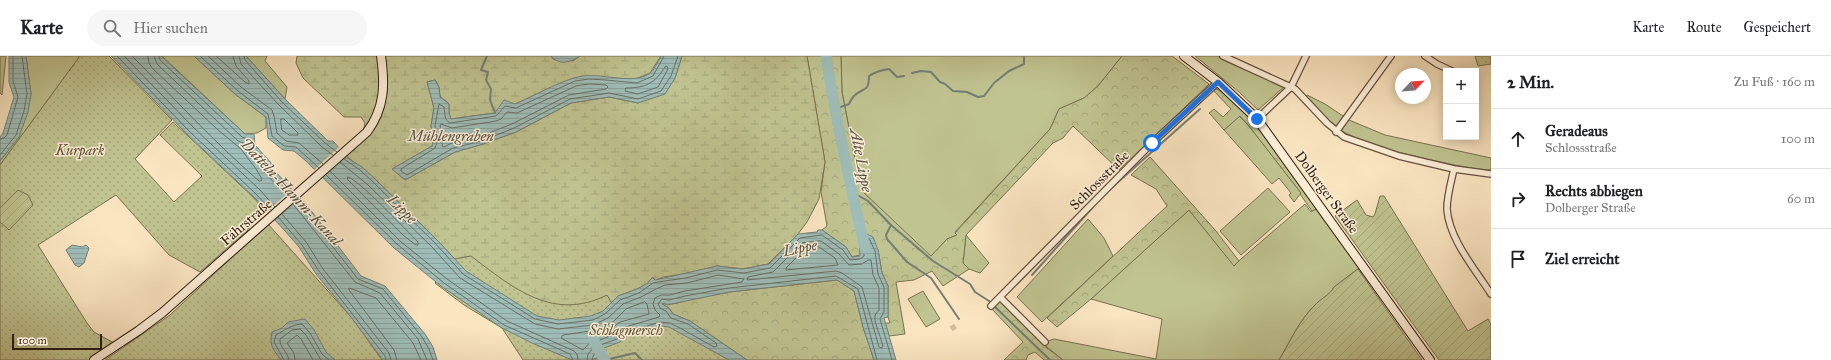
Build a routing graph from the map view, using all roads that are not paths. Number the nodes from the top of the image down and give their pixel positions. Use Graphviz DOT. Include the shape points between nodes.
graph roads {
  1 [pos="381,56"];
  2 [pos="1184,56"];
  3 [pos="1223,56"];
  4 [pos="1306,56"];
  5 [pos="1391,56"];
  6 [pos="1425,56"];
  7 [pos="1446,68"];
  8 [pos="1218,82"];
  9 [pos="1291,87"];
  10 [pos="1257,119"];
  11 [pos="1336,132"];
  12 [pos="1454,169"];
  13 [pos="1491,174"];
  14 [pos="1491,294"];
  15 [pos="1000,297"];
  16 [pos="993,304"];
  17 [pos="1045,342"];
  18 [pos="94,360"];
  19 [pos="1430,360"];
  1 -- 18 [label="main road, Fährstraße" via="384,89 381,105 370,128 158,316"];
  2 -- 8 [label="main road, Dolberger Straße"];
  3 -- 9 [label="street"];
  4 -- 9 [label="street"];
  5 -- 11 [label="street"];
  6 -- 7 [label="street"];
  8 -- 10 [label="main road, Dolberger Straße"];
  8 -- 15 [label="street, Schlossstraße" via="1152,143"];
  9 -- 10 [label="street"];
  9 -- 11 [label="street"];
  10 -- 19 [label="main road, Dolberger Straße"];
  11 -- 12 [label="street" via="1390,154"];
  12 -- 13 [label="street"];
  12 -- 14 [label="street" via="1448,199 1450,226"];
  15 -- 16 [label="street, Schlossstraße"];
  15 -- 17 [label="street"];
}
